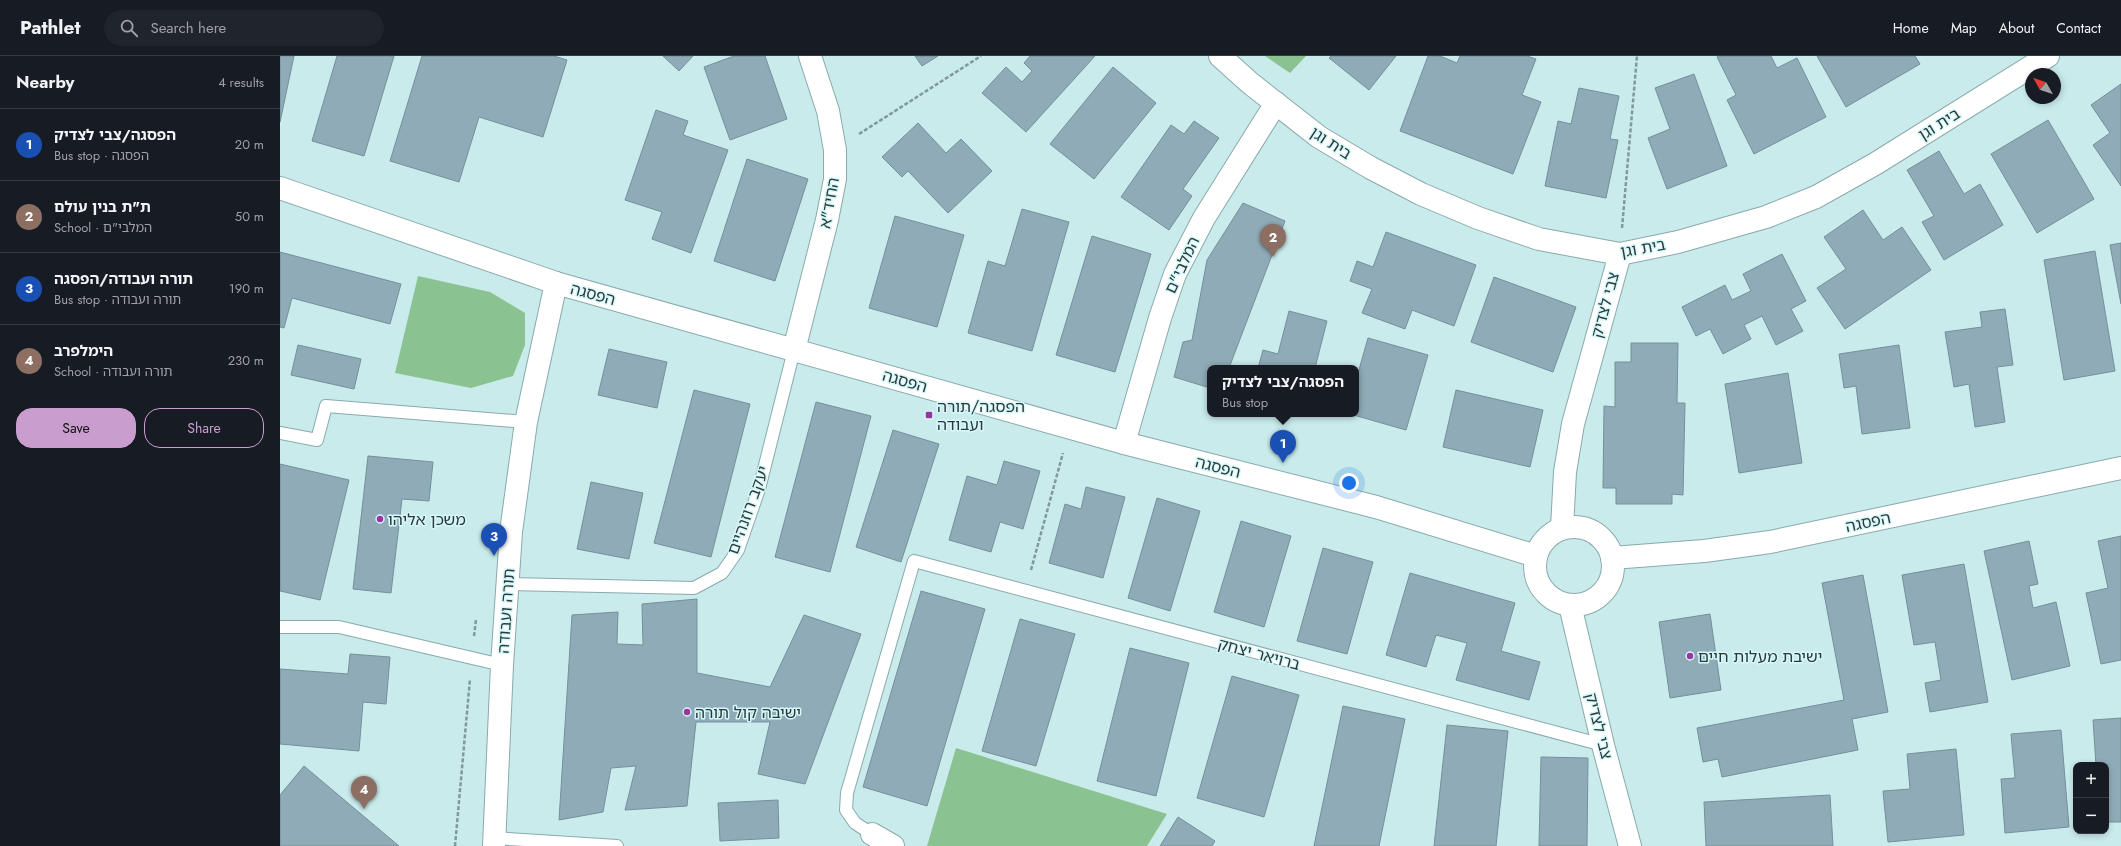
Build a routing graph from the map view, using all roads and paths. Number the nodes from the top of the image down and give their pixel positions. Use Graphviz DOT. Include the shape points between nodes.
graph roads {
  1 [pos="810,56"];
  2 [pos="981,56"];
  3 [pos="1220,56"];
  4 [pos="1637,56"];
  5 [pos="2048,56"];
  6 [pos="1276,103"];
  7 [pos="834,150"];
  8 [pos="280,188"];
  9 [pos="1620,254"];
  10 [pos="556,283"];
  11 [pos="794,350"];
  12 [pos="526,422"];
  13 [pos="1070,428"];
  14 [pos="280,433"];
  15 [pos="1124,444"];
  16 [pos="2121,468"];
  17 [pos="1562,528"];
  18 [pos="1536,556"];
  19 [pos="1612,558"];
  20 [pos="508,584"];
  21 [pos="1025,592"];
  22 [pos="1570,605"];
  23 [pos="280,627"];
  24 [pos="502,664"];
  25 [pos="1603,744"];
  26 [pos="872,834"];
  27 [pos="494,842"];
  28 [pos="616,846"];
  29 [pos="893,846"];
  30 [pos="1630,846"];
  1 -- 7 [label="street, החיד\"א" via="828,111"];
  2 -- 7 [label="path"];
  3 -- 6 [label="street, בית וגן"];
  4 -- 9 [label="path, צבי לצדיק"];
  5 -- 9 [label="street, בית וגן" via="1876,164 1816,197 1766,217 1678,242"];
  6 -- 9 [label="street, בית וגן" via="1319,137 1421,194 1478,218 1539,239"];
  6 -- 15 [label="street, המלבי\"ם" via="1204,218 1175,274"];
  7 -- 11 [label="street, החיד\"א" via="835,178 827,220"];
  8 -- 10 [label="street, הפסגה"];
  9 -- 17 [label="street, צבי לצדיק" via="1573,424 1565,472"];
  10 -- 11 [label="street, הפסגה"];
  10 -- 12 [label="street, תורה ועבודה"];
  11 -- 13 [label="street, הפסגה"];
  11 -- 20 [label="lane, יעקב רוזנהיים" via="760,489 738,550 722,573 694,588"];
  12 -- 14 [label="lane" via="326,406 317,440"];
  12 -- 20 [label="street, תורה ועבודה" via="516,482"];
  13 -- 15 [label="street, הפסגה"];
  13 -- 21 [label="path"];
  15 -- 18 [label="street, הפסגה" via="1376,507"];
  16 -- 19 [label="street, הפסגה" via="1770,542 1704,551"];
  17 -- 18 [label="street" via="1550,535"];
  17 -- 19 [label="street" via="1586,528 1598,535 1607,545"];
  18 -- 22 [label="street" via="1538,582 1546,594"];
  19 -- 22 [label="street" via="1611,579 1604,591 1593,600"];
  20 -- 24 [label="street, תורה ועבודה"];
  21 -- 25 [label="lane, ברויאר יצחק"];
  21 -- 26 [label="lane, ברויאר יצחק" via="914,561 847,793 846,810 855,823"];
  22 -- 25 [label="street, צבי לצדיק"];
  23 -- 24 [label="lane" via="339,628"];
  24 -- 27 [label="street, תורה ועבודה"];
  25 -- 30 [label="street, צבי לצדיק"];
  26 -- 29 [label="street"];
  27 -- 28 [label="lane"];
}
